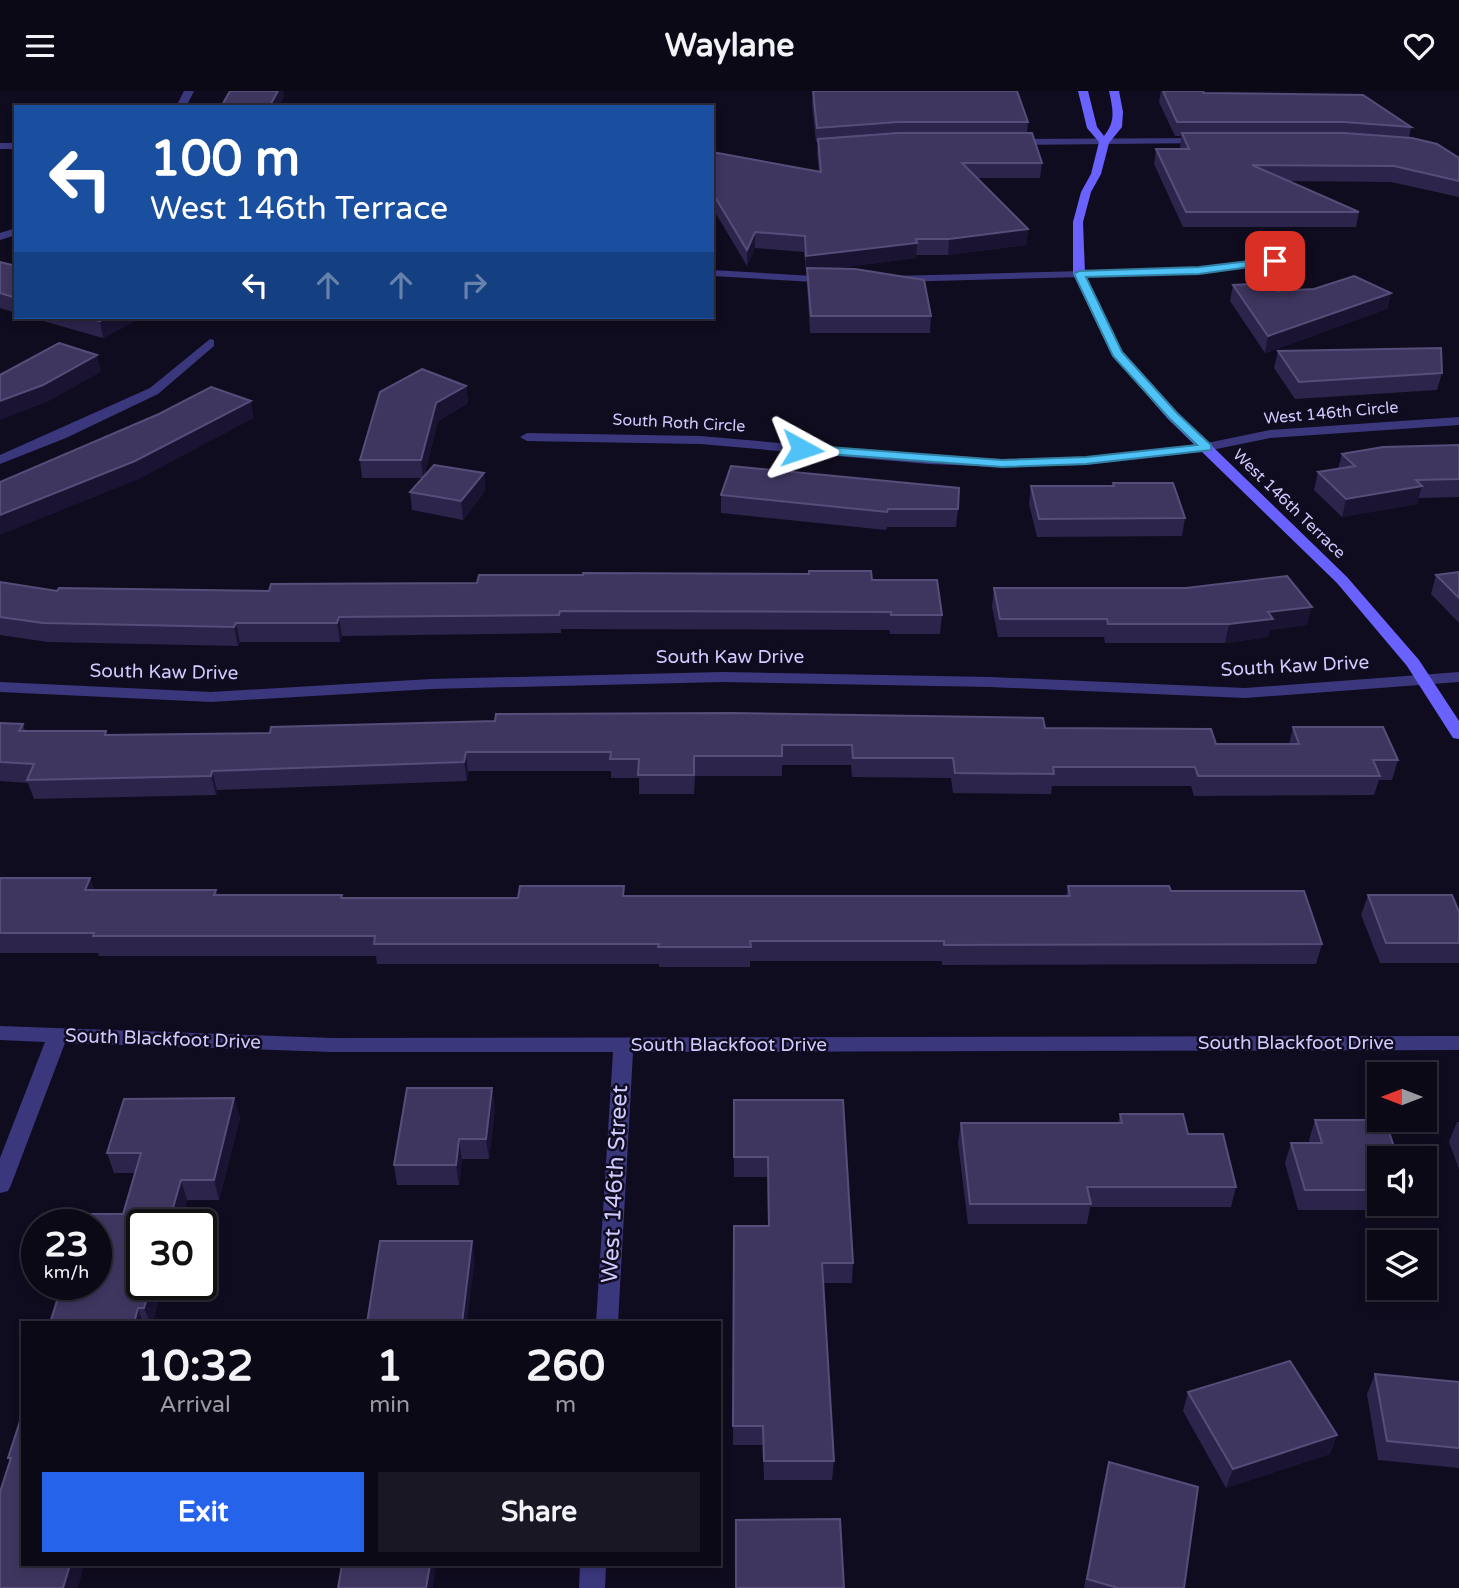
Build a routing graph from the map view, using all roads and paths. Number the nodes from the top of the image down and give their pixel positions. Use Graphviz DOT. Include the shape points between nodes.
graph roads {
  1 [pos="1083,91"];
  2 [pos="1114,91"];
  3 [pos="1217,141"];
  4 [pos="1006,142"];
  5 [pos="1104,142"];
  6 [pos="1275,261"];
  7 [pos="714,273"];
  8 [pos="1079,274"];
  9 [pos="848,280"];
  10 [pos="876,280"];
  11 [pos="210,344"];
  12 [pos="1459,421"];
  13 [pos="527,437"];
  14 [pos="1207,447"];
  15 [pos="0,460"];
  16 [pos="1459,677"];
  17 [pos="1424,680"];
  18 [pos="0,687"];
  19 [pos="1459,734"];
  20 [pos="0,1033"];
  21 [pos="58,1035"];
  22 [pos="1459,1043"];
  23 [pos="622,1045"];
  24 [pos="0,1185"];
  25 [pos="607,1321"];
  26 [pos="593,1566"];
  27 [pos="592,1588"];
  1 -- 5 [label="street" via="1092,128"];
  2 -- 5 [label="street, West 146th Terrace" via="1117,127"];
  3 -- 5 [label="street"];
  4 -- 5 [label="street"];
  5 -- 8 [label="street, West 146th Terrace" via="1078,222"];
  6 -- 8 [label="street" via="1199,271"];
  7 -- 9 [label="street"];
  8 -- 10 [label="street"];
  8 -- 14 [label="street, West 146th Terrace" via="1117,353"];
  11 -- 15 [label="street" via="154,391"];
  12 -- 14 [label="street, West 146th Circle" via="1270,434"];
  13 -- 14 [label="street, South Roth Circle" via="701,440 1002,463 1086,460"];
  14 -- 17 [label="street, West 146th Terrace" via="1342,580"];
  16 -- 17 [label="street, South Kaw Drive"];
  17 -- 18 [label="street, South Kaw Drive" via="1245,693 722,677 431,684 211,697"];
  17 -- 19 [label="street, West 146th Terrace"];
  20 -- 21 [label="street, South Blackfoot Drive"];
  21 -- 23 [label="street, South Blackfoot Drive" via="332,1045"];
  21 -- 24 [label="street"];
  22 -- 23 [label="street, South Blackfoot Drive"];
  23 -- 25 [label="street, West 146th Street"];
  26 -- 27 [label="street"];
}
